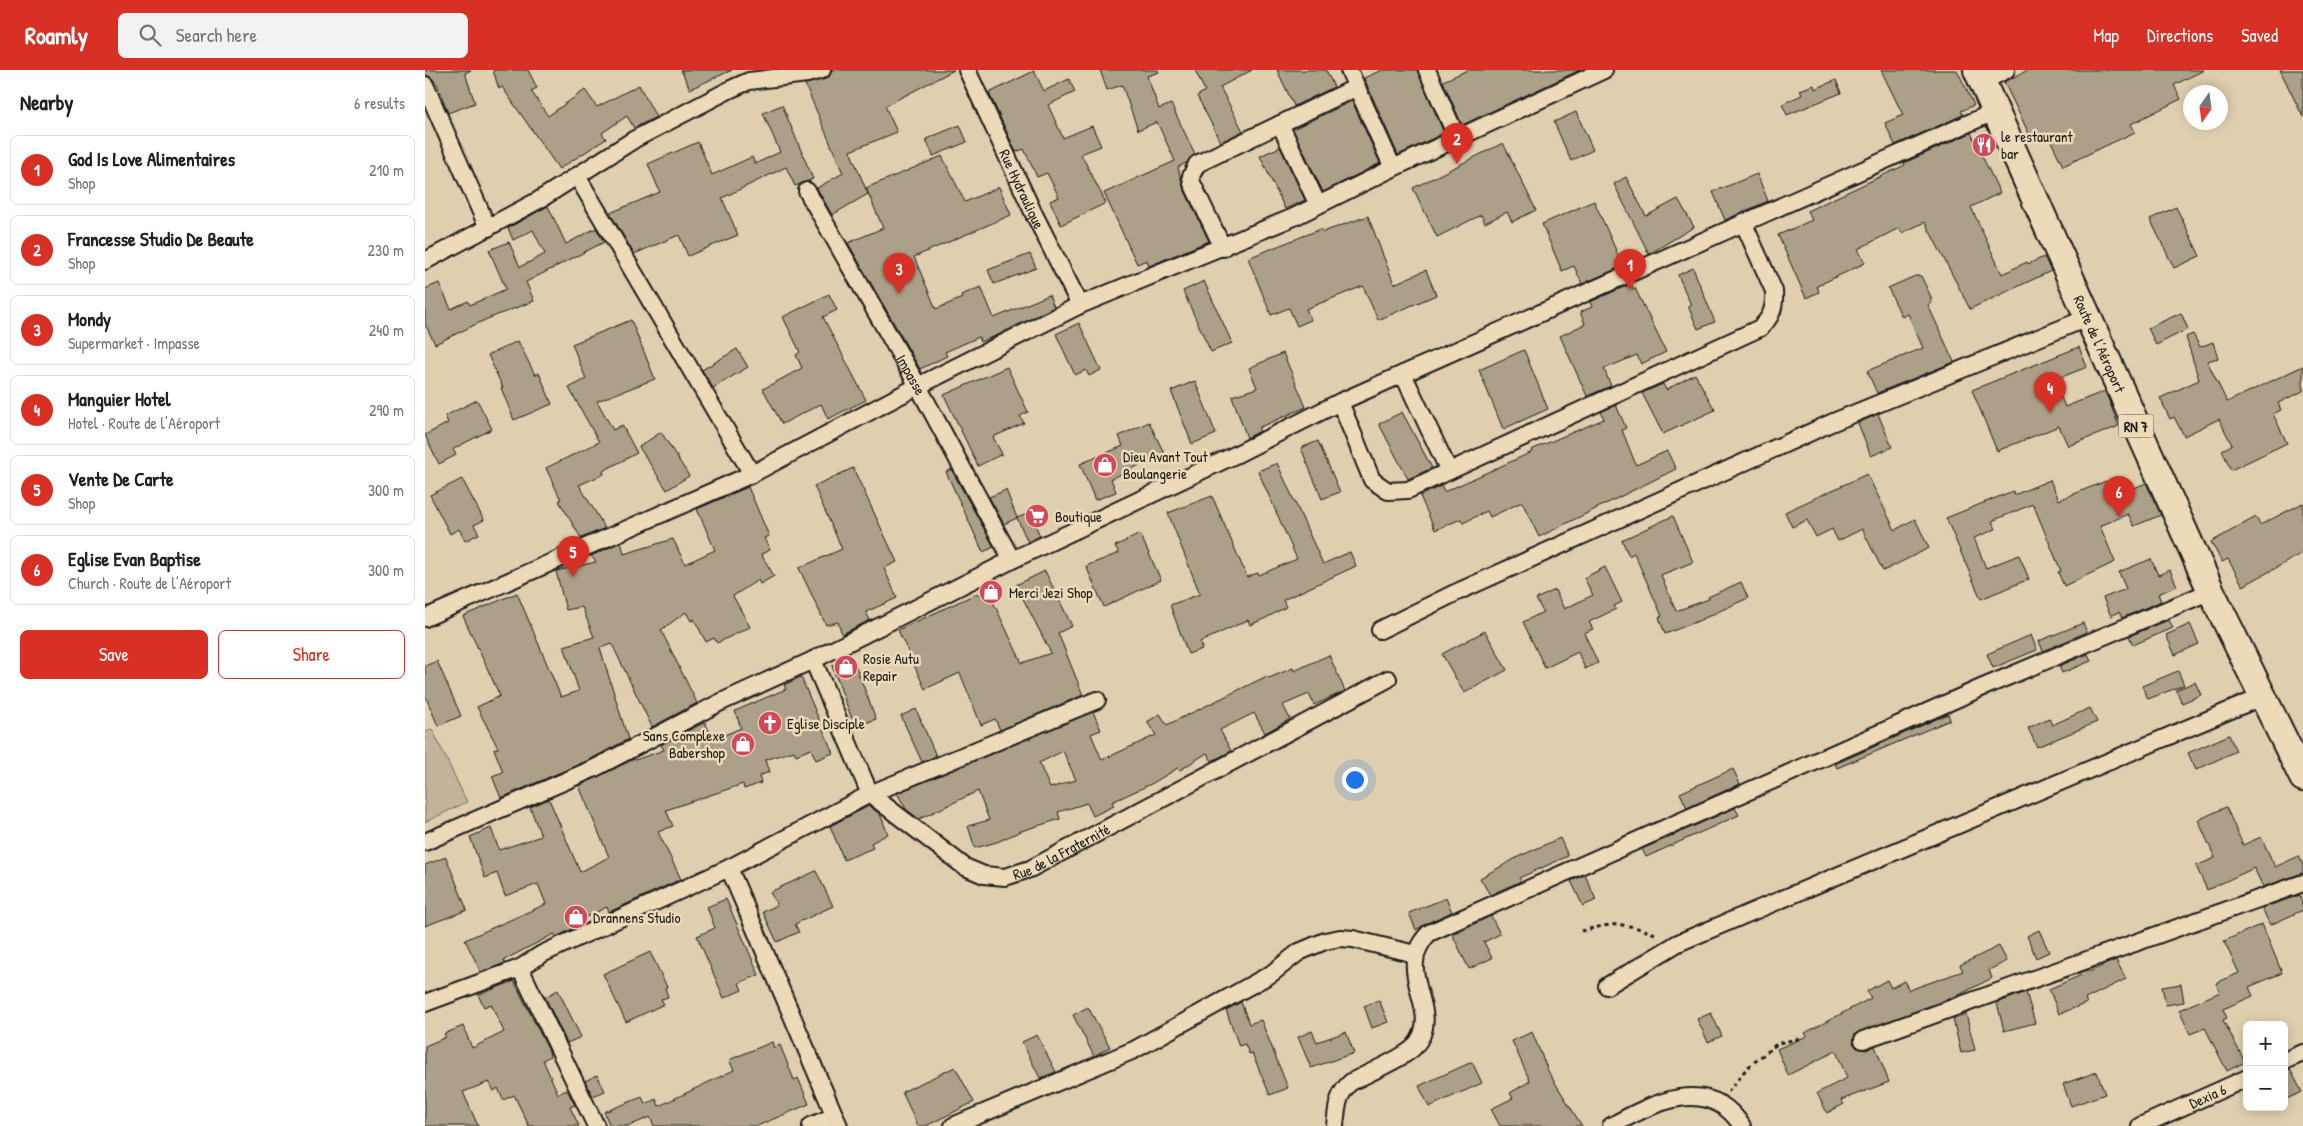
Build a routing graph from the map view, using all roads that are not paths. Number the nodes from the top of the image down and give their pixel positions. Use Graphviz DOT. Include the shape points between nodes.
graph roads {
  1 [pos="967,70"];
  2 [pos="1349,70"];
  3 [pos="1427,70"];
  4 [pos="1603,70"];
  5 [pos="2006,70"];
  6 [pos="811,71"];
  7 [pos="747,76"];
  8 [pos="1979,76"];
  9 [pos="425,85"];
  10 [pos="1357,86"];
  11 [pos="1996,111"];
  12 [pos="1280,124"];
  13 [pos="1457,138"];
  14 [pos="1393,168"];
  15 [pos="577,176"];
  16 [pos="807,191"];
  17 [pos="1318,205"];
  18 [pos="1743,222"];
  19 [pos="488,228"];
  20 [pos="1223,248"];
  21 [pos="425,261"];
  22 [pos="1080,305"];
  23 [pos="2087,318"];
  24 [pos="1403,374"];
  25 [pos="918,386"];
  26 [pos="1340,402"];
  27 [pos="1449,472"];
  28 [pos="752,474"];
  29 [pos="1012,560"];
  30 [pos="2211,591"];
  31 [pos="425,618"];
  32 [pos="1380,630"];
  33 [pos="813,660"];
  34 [pos="1387,679"];
  35 [pos="2264,696"];
  36 [pos="1097,700"];
  37 [pos="2303,778"];
  38 [pos="870,794"];
  39 [pos="425,842"];
  40 [pos="729,868"];
  41 [pos="2303,883"];
  42 [pos="1415,954"];
  43 [pos="520,968"];
  44 [pos="1607,986"];
  45 [pos="425,1003"];
  46 [pos="1863,1040"];
  47 [pos="2303,1053"];
  48 [pos="2288,1059"];
  49 [pos="2243,1080"];
  50 [pos="837,1121"];
  51 [pos="596,1126"];
  52 [pos="811,1126"];
  53 [pos="953,1126"];
  54 [pos="1335,1126"];
  55 [pos="1611,1126"];
  56 [pos="1742,1126"];
  57 [pos="2140,1126"];
  1 -- 22 [label="street, Rue Hydraulique" via="1033,214"];
  2 -- 10 [label="street"];
  3 -- 13 [label="street"];
  4 -- 13 [label="street"];
  5 -- 8 [label="street"];
  6 -- 7 [label="street"];
  7 -- 15 [label="street"];
  8 -- 11 [label="main road, Route de l’Aéroport / RN 7"];
  9 -- 19 [label="street"];
  10 -- 12 [label="street"];
  10 -- 14 [label="street"];
  11 -- 18 [label="street"];
  11 -- 23 [label="main road, Route de l’Aéroport / RN 7"];
  12 -- 17 [label="street"];
  12 -- 20 [label="street" via="1197,164 1191,176"];
  13 -- 14 [label="street"];
  14 -- 17 [label="street"];
  15 -- 19 [label="street"];
  15 -- 28 [label="street"];
  16 -- 25 [label="street, Impasse"];
  17 -- 20 [label="street"];
  18 -- 24 [label="street"];
  18 -- 27 [label="street" via="1774,291 1773,312 1760,328"];
  19 -- 21 [label="street"];
  20 -- 22 [label="street"];
  22 -- 25 [label="street"];
  23 -- 30 [label="main road, Route de l’Aéroport / RN 7"];
  23 -- 32 [label="street" via="1831,423"];
  24 -- 26 [label="street"];
  24 -- 27 [label="street"];
  25 -- 28 [label="street"];
  25 -- 29 [label="street, Impasse"];
  26 -- 27 [label="street" via="1372,480 1379,486 1398,492"];
  26 -- 29 [label="street"];
  28 -- 31 [label="street"];
  29 -- 33 [label="street"];
  30 -- 35 [label="main road, Route de l’Aéroport / RN 7"];
  30 -- 42 [label="street" via="1981,688 1429,933 1419,943"];
  33 -- 38 [label="street, Rue de la Fraternité"];
  33 -- 39 [label="street" via="719,703 595,768"];
  34 -- 38 [label="street, Rue de la Fraternité" via="1030,869 1005,877 985,876 965,868"];
  35 -- 37 [label="main road, Route de l’Aéroport / RN 7"];
  35 -- 44 [label="street" via="1678,942"];
  36 -- 38 [label="street"];
  38 -- 40 [label="street"];
  40 -- 43 [label="street" via="542,954"];
  40 -- 50 [label="street"];
  41 -- 46 [label="street"];
  42 -- 53 [label="street" via="1353,939 1325,941 1299,952 1271,974 1134,1050"];
  42 -- 54 [label="street" via="1413,967 1425,1015 1421,1038 1413,1048 1343,1089 1338,1099"];
  43 -- 45 [label="street"];
  43 -- 51 [label="street"];
  47 -- 48 [label="street"];
  49 -- 57 [label="street, Dexia 6"];
  50 -- 52 [label="street"];
  55 -- 56 [label="street" via="1654,1105 1680,1097 1697,1096 1722,1104"];
}
